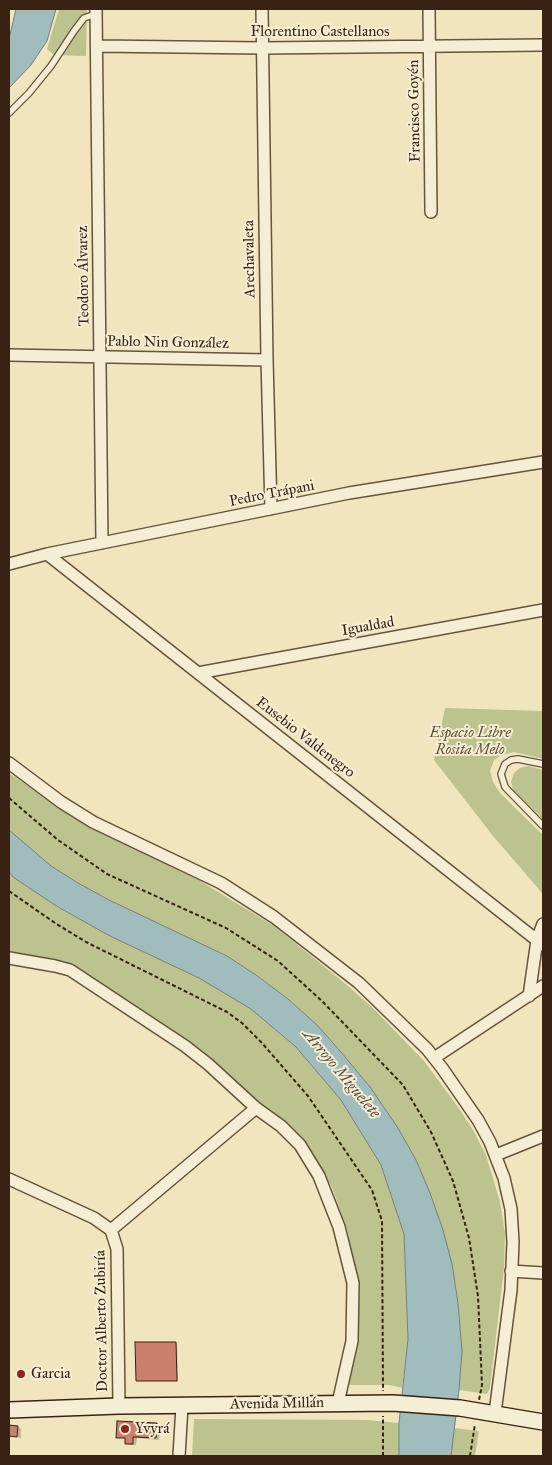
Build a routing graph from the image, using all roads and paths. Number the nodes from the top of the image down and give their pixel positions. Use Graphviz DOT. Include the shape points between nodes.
graph roads {
  1 [pos="262,9"];
  2 [pos="429,9"];
  3 [pos="96,11"];
  4 [pos="543,45"];
  5 [pos="97,46"];
  6 [pos="430,47"];
  7 [pos="262,48"];
  8 [pos="9,113"];
  9 [pos="431,212"];
  10 [pos="9,355"];
  11 [pos="100,356"];
  12 [pos="267,360"];
  13 [pos="543,462"];
  14 [pos="271,509"];
  15 [pos="102,543"];
  16 [pos="47,554"];
  17 [pos="9,564"];
  18 [pos="543,610"];
  19 [pos="198,673"];
  20 [pos="9,763"];
  21 [pos="543,764"];
  22 [pos="9,798"];
  23 [pos="543,826"];
  24 [pos="543,924"];
  25 [pos="540,942"];
  26 [pos="9,958"];
  27 [pos="543,986"];
  28 [pos="529,996"];
  29 [pos="434,1058"];
  30 [pos="256,1108"];
  31 [pos="543,1136"];
  32 [pos="496,1155"];
  33 [pos="9,1179"];
  34 [pos="111,1230"];
  35 [pos="511,1271"];
  36 [pos="543,1273"];
  37 [pos="338,1403"];
  38 [pos="388,1403"];
  39 [pos="119,1406"];
  40 [pos="182,1406"];
  41 [pos="9,1410"];
  42 [pos="477,1410"];
  43 [pos="495,1414"];
  44 [pos="543,1422"];
  45 [pos="179,1456"];
  46 [pos="383,1456"];
  47 [pos="470,1456"];
  1 -- 7 [label="street, Arechavaleta"];
  2 -- 6 [label="street, Francisco Goyén"];
  3 -- 5 [label="street, Teodoro Álvarez"];
  3 -- 8 [label="lane" via="84,18 51,66"];
  4 -- 6 [label="street, Florentino Castellanos"];
  5 -- 7 [label="street, Florentino Castellanos"];
  5 -- 11 [label="street, Teodoro Álvarez"];
  6 -- 7 [label="street, Florentino Castellanos"];
  6 -- 9 [label="street, Francisco Goyén"];
  7 -- 12 [label="street, Arechavaleta"];
  10 -- 11 [label="street, Pablo Nin González"];
  11 -- 12 [label="street, Pablo Nin González"];
  11 -- 15 [label="street, Teodoro Álvarez"];
  12 -- 14 [label="street, Arechavaleta"];
  13 -- 14 [label="street, Pedro Trápani"];
  14 -- 15 [label="street, Pedro Trápani"];
  15 -- 16 [label="street, Pedro Trápani"];
  16 -- 17 [label="street, Pedro Trápani"];
  16 -- 19 [label="street, Eusebio Valdenegro"];
  18 -- 19 [label="street, Igualdad"];
  19 -- 25 [label="street, Eusebio Valdenegro"];
  20 -- 29 [label="street" via="93,822 221,883 274,917 380,1002"];
  21 -- 23 [label="lane" via="511,760 505,764 501,774 505,787"];
  22 -- 42 [label="path" via="58,840 107,874 226,928 278,961 403,1084 431,1132 453,1181 469,1238 478,1296 482,1385"];
  24 -- 25 [label="street"];
  25 -- 28 [label="street"];
  26 -- 30 [label="street" via="70,970 185,1046"];
  27 -- 28 [label="street"];
  28 -- 29 [label="street"];
  29 -- 32 [label="street" via="478,1120"];
  30 -- 34 [label="street"];
  30 -- 37 [label="street" via="292,1136 308,1157 319,1176 346,1248 353,1282 353,1324"];
  31 -- 32 [label="street"];
  32 -- 35 [label="street" via="513,1226"];
  33 -- 34 [label="street, Doctor Alberto Zubiría" via="94,1218"];
  34 -- 39 [label="street, Doctor Alberto Zubiría" via="117,1249"];
  35 -- 36 [label="street"];
  35 -- 43 [label="street"];
  37 -- 38 [label="main road, Avenida Millán"];
  37 -- 40 [label="main road, Avenida Millán"];
  38 -- 42 [label="main road, Avenida Millán"];
  38 -- 46 [label="path"];
  39 -- 40 [label="main road, Avenida Millán"];
  39 -- 41 [label="main road, Avenida Millán"];
  40 -- 45 [label="street"];
  42 -- 43 [label="main road, Avenida Millán"];
  42 -- 47 [label="path"];
  43 -- 44 [label="main road, Avenida Millán"];
}
